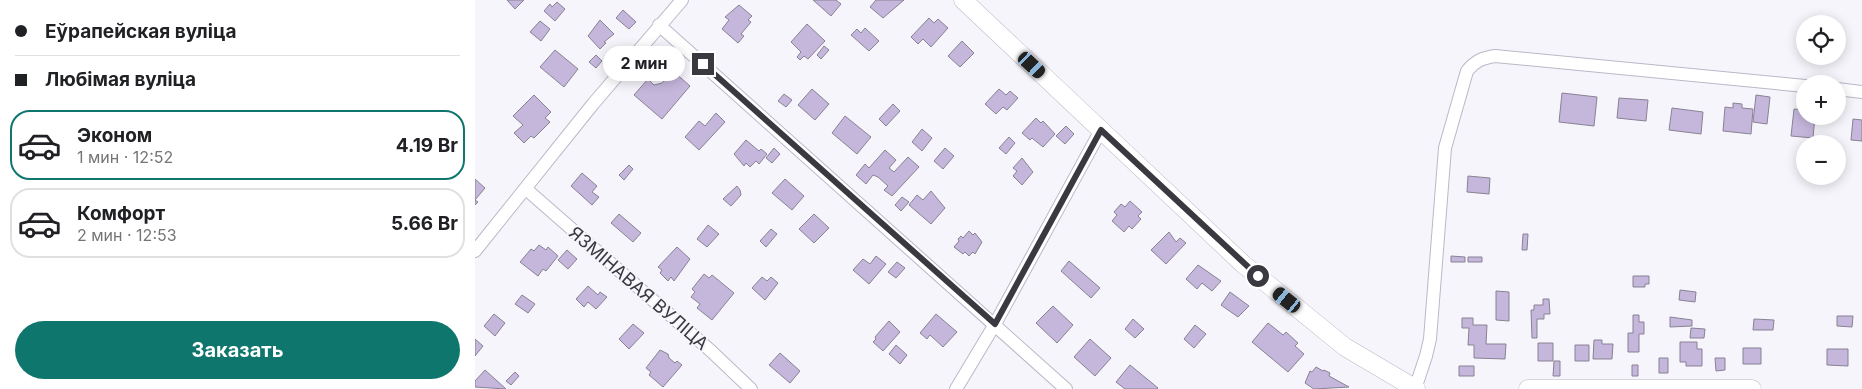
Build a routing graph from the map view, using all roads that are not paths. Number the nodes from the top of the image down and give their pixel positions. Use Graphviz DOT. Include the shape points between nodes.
graph roads {
  1 [pos="682,0"];
  2 [pos="963,0"];
  3 [pos="659,25"];
  4 [pos="1796,85"];
  5 [pos="1846,90"];
  6 [pos="1862,92"];
  7 [pos="1101,130"];
  8 [pos="526,189"];
  9 [pos="475,251"];
  10 [pos="995,324"];
  11 [pos="751,389"];
  12 [pos="956,389"];
  13 [pos="1066,389"];
  14 [pos="1415,389"];
  15 [pos="1529,389"];
  16 [pos="1752,389"];
  1 -- 3 [label="street"];
  2 -- 7 [label="street"];
  3 -- 8 [label="street"];
  3 -- 10 [label="street"];
  4 -- 14 [label="street" via="1495,56 1474,62 1467,71 1445,148 1430,339"];
  5 -- 6 [label="street"];
  7 -- 10 [label="street"];
  7 -- 14 [label="street" via="1243,264 1345,347"];
  8 -- 9 [label="street"];
  8 -- 11 [label="street, ЯЗМІНАВАЯ ВУЛІЦА"];
  10 -- 12 [label="street"];
  10 -- 13 [label="street"];
  15 -- 16 [label="street"];
}
